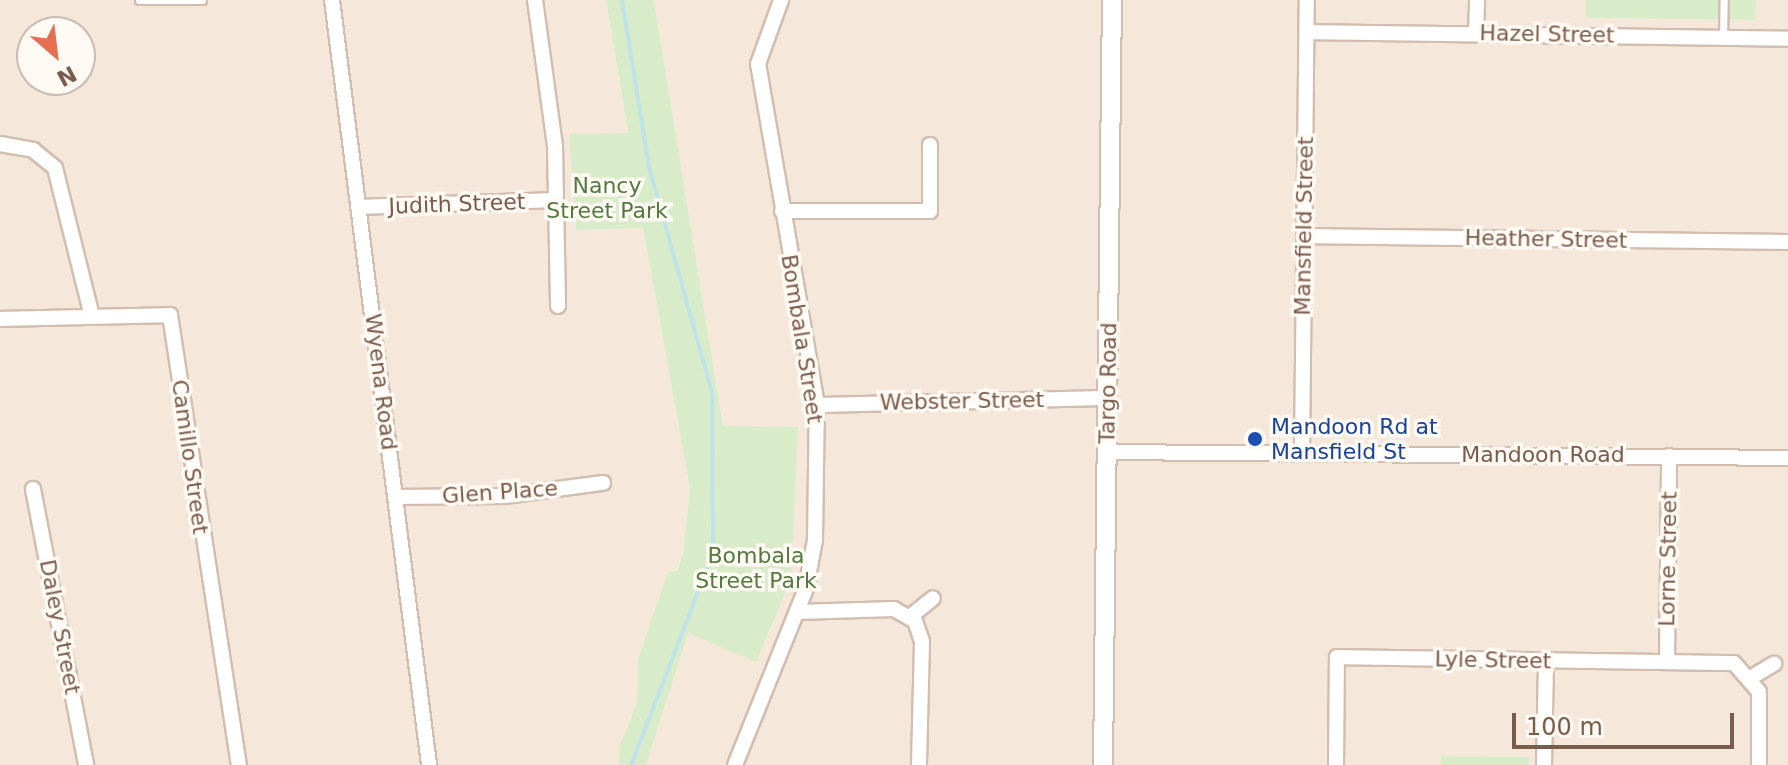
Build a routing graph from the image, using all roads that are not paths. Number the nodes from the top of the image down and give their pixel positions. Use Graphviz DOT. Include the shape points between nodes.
graph roads {
  1 [pos="139,0"];
  2 [pos="202,0"];
  3 [pos="332,0"];
  4 [pos="535,0"];
  5 [pos="781,0"];
  6 [pos="1112,0"];
  7 [pos="1307,0"];
  8 [pos="1477,0"];
  9 [pos="1724,0"];
  10 [pos="180,1"];
  11 [pos="1307,32"];
  12 [pos="1476,32"];
  13 [pos="1723,39"];
  14 [pos="1788,39"];
  15 [pos="0,144"];
  16 [pos="930,145"];
  17 [pos="556,200"];
  18 [pos="358,207"];
  19 [pos="782,211"];
  20 [pos="1304,236"];
  21 [pos="1788,242"];
  22 [pos="558,306"];
  23 [pos="92,316"];
  24 [pos="0,319"];
  25 [pos="1107,398"];
  26 [pos="817,405"];
  27 [pos="1107,452"];
  28 [pos="1302,453"];
  29 [pos="1669,456"];
  30 [pos="1788,458"];
  31 [pos="603,483"];
  32 [pos="33,489"];
  33 [pos="395,497"];
  34 [pos="933,598"];
  35 [pos="797,612"];
  36 [pos="911,616"];
  37 [pos="1546,661"];
  38 [pos="1667,661"];
  39 [pos="1774,664"];
  40 [pos="1752,677"];
  41 [pos="86,765"];
  42 [pos="239,765"];
  43 [pos="429,765"];
  44 [pos="735,765"];
  45 [pos="919,765"];
  46 [pos="1103,765"];
  47 [pos="1336,765"];
  48 [pos="1544,765"];
  49 [pos="1759,765"];
  1 -- 10 [label="lane"];
  2 -- 10 [label="lane"];
  3 -- 18 [label="street, Wyena Road"];
  4 -- 17 [label="street"];
  5 -- 19 [label="street, Bombala Street" via="758,64"];
  6 -- 25 [label="street, Targo Road"];
  7 -- 11 [label="street, Mansfield Street"];
  8 -- 12 [label="street"];
  9 -- 13 [label="lane"];
  11 -- 12 [label="street, Hazel Street"];
  11 -- 20 [label="street, Mansfield Street"];
  12 -- 13 [label="street, Hazel Street"];
  13 -- 14 [label="street, Hazel Street"];
  15 -- 23 [label="street" via="33,150 55,168"];
  16 -- 19 [label="street" via="930,211"];
  17 -- 18 [label="street, Judith Street"];
  17 -- 22 [label="street"];
  18 -- 33 [label="street, Wyena Road"];
  19 -- 26 [label="street, Bombala Street"];
  20 -- 21 [label="street, Heather Street"];
  20 -- 28 [label="street, Mansfield Street"];
  23 -- 24 [label="street, Camillo Street"];
  23 -- 42 [label="street, Camillo Street" via="170,315"];
  25 -- 26 [label="street, Webster Street"];
  25 -- 27 [label="street, Targo Road"];
  26 -- 35 [label="street, Bombala Street" via="815,540"];
  27 -- 28 [label="street, Mandoon Road"];
  27 -- 46 [label="street, Targo Road"];
  28 -- 29 [label="street, Mandoon Road"];
  29 -- 30 [label="street, Mandoon Road"];
  29 -- 38 [label="street, Lorne Street"];
  31 -- 33 [label="street, Glen Place" via="505,496"];
  32 -- 41 [label="street, Daley Street"];
  33 -- 43 [label="street, Wyena Road"];
  34 -- 36 [label="street"];
  35 -- 36 [label="street" via="894,609"];
  35 -- 44 [label="street, Bombala Street"];
  36 -- 45 [label="street" via="922,641"];
  37 -- 38 [label="street, Lyle Street"];
  37 -- 47 [label="street, Lyle Street" via="1337,657"];
  37 -- 48 [label="street"];
  38 -- 40 [label="street, Lyle Street" via="1734,663"];
  39 -- 40 [label="street"];
  40 -- 49 [label="street" via="1760,698"];
}
